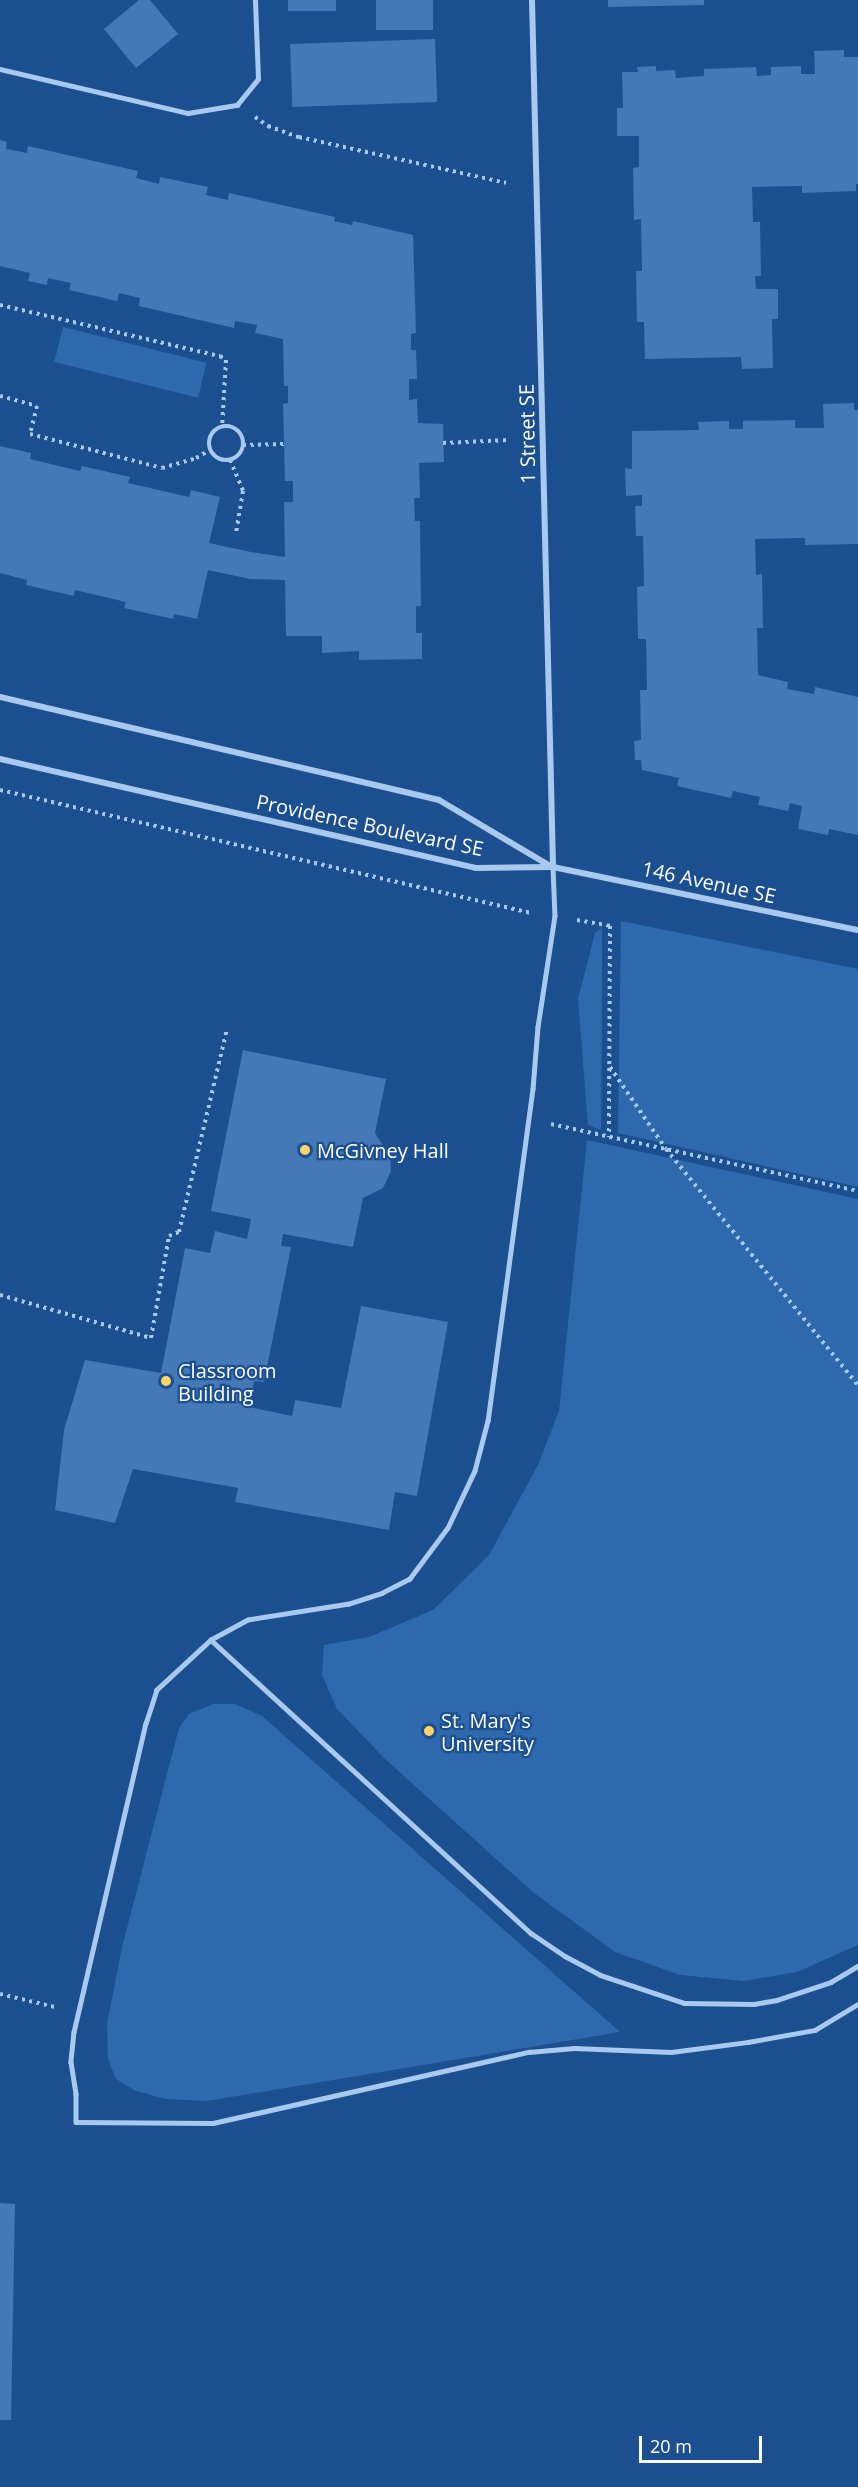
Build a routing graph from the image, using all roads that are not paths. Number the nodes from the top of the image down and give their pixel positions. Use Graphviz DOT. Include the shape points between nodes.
graph roads {
  1 [pos="255,0"];
  2 [pos="532,0"];
  3 [pos="0,69"];
  4 [pos="0,697"];
  5 [pos="0,759"];
  6 [pos="553,867"];
  7 [pos="858,930"];
  8 [pos="211,1640"];
  9 [pos="858,1966"];
  10 [pos="858,2004"];
  1 -- 3 [label="lane" via="258,79 237,105 189,114"];
  2 -- 6 [label="street, 1 Street SE"];
  4 -- 6 [label="street, Providence Boulevard SE" via="439,800"];
  5 -- 6 [label="street, Providence Boulevard SE" via="476,868"];
  6 -- 7 [label="street, 146 Avenue SE"];
  6 -- 8 [label="lane" via="555,916 529,1119 488,1421 475,1472 448,1528 410,1579 350,1604 248,1620"];
  8 -- 9 [label="lane" via="531,1933 600,1975 684,2003 753,2004 831,1982"];
  8 -- 10 [label="lane" via="157,1690 150,1710 70,2062 76,2122 213,2123 529,2052 574,2048 671,2052 815,2030"];
}
